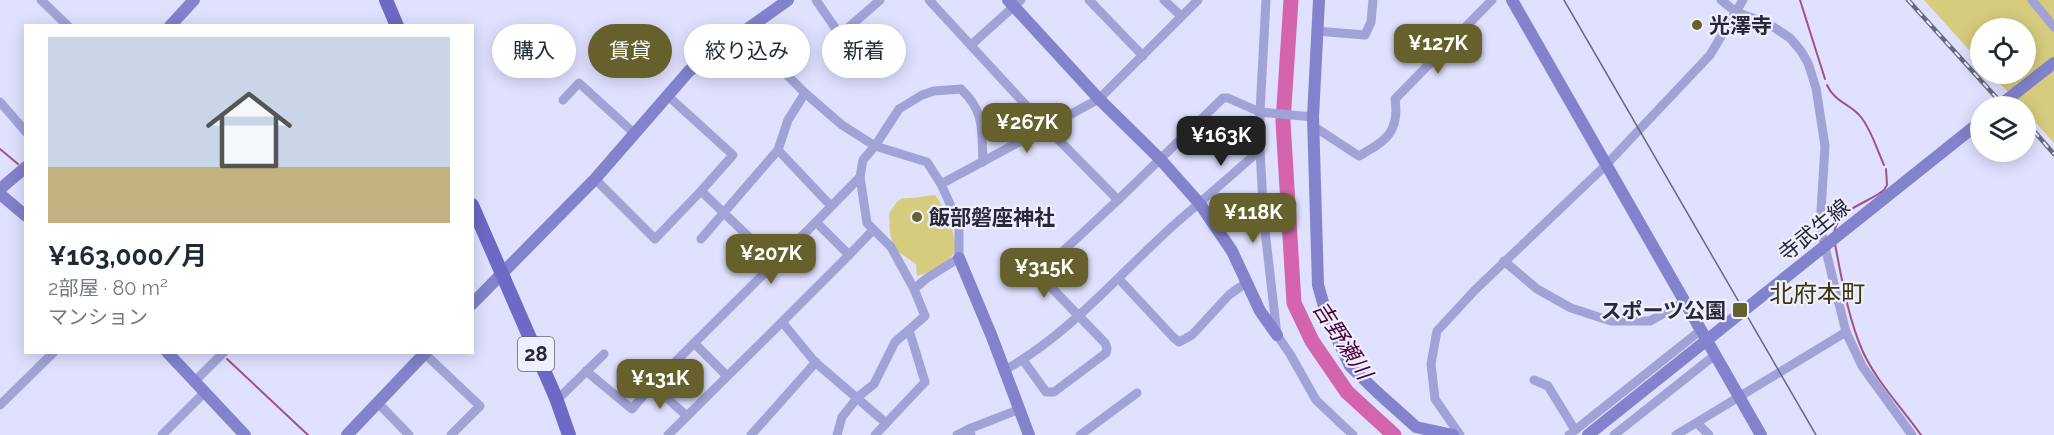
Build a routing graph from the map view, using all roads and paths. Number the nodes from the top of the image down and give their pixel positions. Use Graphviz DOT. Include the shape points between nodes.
graph roads {
  1 [pos="41,0"];
  2 [pos="194,0"];
  3 [pos="386,0"];
  4 [pos="788,0"];
  5 [pos="816,0"];
  6 [pos="880,0"];
  7 [pos="928,0"];
  8 [pos="1089,0"];
  9 [pos="1164,0"];
  10 [pos="1198,0"];
  11 [pos="1266,0"];
  12 [pos="1319,0"];
  13 [pos="1373,0"];
  14 [pos="1492,0"];
  15 [pos="1512,0"];
  16 [pos="1721,0"];
  17 [pos="1743,0"];
  18 [pos="2032,0"];
  19 [pos="1014,2"];
  20 [pos="1736,12"];
  21 [pos="1181,16"];
  22 [pos="66,24"];
  23 [pos="174,24"];
  24 [pos="396,24"];
  25 [pos="755,24"];
  26 [pos="2054,27"];
  27 [pos="1316,31"];
  28 [pos="971,45"];
  29 [pos="1143,56"];
  30 [pos="2054,63"];
  31 [pos="684,77"];
  32 [pos="790,78"];
  33 [pos="805,93"];
  34 [pos="668,96"];
  35 [pos="2012,96"];
  36 [pos="1100,99"];
  37 [pos="563,100"];
  38 [pos="0,102"];
  39 [pos="1260,112"];
  40 [pos="1313,121"];
  41 [pos="1046,127"];
  42 [pos="24,130"];
  43 [pos="1970,130"];
  44 [pos="634,134"];
  45 [pos="875,146"];
  46 [pos="778,150"];
  47 [pos="1260,150"];
  48 [pos="1160,159"];
  49 [pos="983,162"];
  50 [pos="1605,166"];
  51 [pos="24,169"];
  52 [pos="860,177"];
  53 [pos="595,179"];
  54 [pos="941,184"];
  55 [pos="0,189"];
  56 [pos="701,191"];
  57 [pos="0,194"];
  58 [pos="1118,200"];
  59 [pos="1200,204"];
  60 [pos="831,206"];
  61 [pos="474,210"];
  62 [pos="724,213"];
  63 [pos="24,214"];
  64 [pos="816,222"];
  65 [pos="873,230"];
  66 [pos="701,238"];
  67 [pos="849,255"];
  68 [pos="959,258"];
  69 [pos="1504,261"];
  70 [pos="775,262"];
  71 [pos="501,273"];
  72 [pos="1119,279"];
  73 [pos="1247,282"];
  74 [pos="914,289"];
  75 [pos="474,302"];
  76 [pos="1684,302"];
  77 [pos="1078,316"];
  78 [pos="782,322"];
  79 [pos="909,330"];
  80 [pos="1701,330"];
  81 [pos="1846,332"];
  82 [pos="1276,336"];
  83 [pos="694,343"];
  84 [pos="52,354"];
  85 [pos="169,354"];
  86 [pos="222,354"];
  87 [pos="425,354"];
  88 [pos="427,354"];
  89 [pos="604,354"];
  90 [pos="1715,355"];
  91 [pos="1023,360"];
  92 [pos="816,362"];
  93 [pos="1005,370"];
  94 [pos="586,371"];
  95 [pos="727,376"];
  96 [pos="1534,380"];
  97 [pos="194,382"];
  98 [pos="652,385"];
  99 [pos="205,392"];
  100 [pos="1137,393"];
  101 [pos="1740,397"];
  102 [pos="858,398"];
  103 [pos="557,400"];
  104 [pos="378,403"];
  105 [pos="0,405"];
  106 [pos="1020,409"];
  107 [pos="687,416"];
  108 [pos="886,423"];
  109 [pos="1697,423"];
  110 [pos="970,432"];
  111 [pos="1572,432"];
  112 [pos="162,435"];
  113 [pos="245,435"];
  114 [pos="347,435"];
  115 [pos="409,435"];
  116 [pos="451,435"];
  117 [pos="569,435"];
  118 [pos="668,435"];
  119 [pos="751,435"];
  120 [pos="837,435"];
  121 [pos="875,435"];
  122 [pos="957,435"];
  123 [pos="1029,435"];
  124 [pos="1080,435"];
  125 [pos="1353,435"];
  126 [pos="1453,435"];
  127 [pos="1460,435"];
  128 [pos="1588,435"];
  129 [pos="1614,435"];
  130 [pos="1676,435"];
  131 [pos="1709,435"];
  132 [pos="1761,435"];
  133 [pos="1912,435"];
  1 -- 22 [label="street"];
  2 -- 23 [label="street"];
  3 -- 24 [label="main road"];
  4 -- 25 [label="street"];
  5 -- 6 [label="street" via="840,35"];
  7 -- 28 [label="street"];
  8 -- 29 [label="street"];
  9 -- 21 [label="street"];
  10 -- 21 [label="street"];
  11 -- 39 [label="street"];
  12 -- 27 [label="street"];
  13 -- 27 [label="street" via="1365,35"];
  14 -- 40 [label="street" via="1395,99 1395,121 1383,142 1359,156"];
  15 -- 50 [label="street"];
  16 -- 20 [label="street"];
  17 -- 20 [label="street"];
  18 -- 26 [label="street"];
  19 -- 28 [label="street"];
  19 -- 36 [label="street"];
  20 -- 50 [label="street" via="1710,55"];
  20 -- 81 [label="street" via="1769,24 1790,38 1808,63 1825,146 1821,227"];
  21 -- 29 [label="street"];
  27 -- 40 [label="street"];
  28 -- 41 [label="street"];
  29 -- 36 [label="street"];
  30 -- 35 [label="street"];
  31 -- 34 [label="street"];
  32 -- 33 [label="street"];
  33 -- 45 [label="street" via="843,126"];
  33 -- 46 [label="street" via="788,120"];
  34 -- 44 [label="street"];
  34 -- 56 [label="street" via="733,154"];
  36 -- 41 [label="street"];
  36 -- 48 [label="street"];
  37 -- 44 [label="street" via="579,83"];
  38 -- 42 [label="street"];
  39 -- 40 [label="street"];
  39 -- 47 [label="street"];
  39 -- 48 [label="street" via="1223,98"];
  40 -- 126 [label="street" via="1318,285 1339,345 1350,366 1416,427"];
  41 -- 49 [label="street"];
  41 -- 58 [label="street"];
  43 -- 128 [label="street, 寺武生線"];
  44 -- 53 [label="street"];
  45 -- 49 [label="street" via="899,109 934,90 961,89 980,114"];
  45 -- 52 [label="street" via="863,160"];
  45 -- 54 [label="street" via="927,162"];
  46 -- 60 [label="street"];
  46 -- 62 [label="street"];
  47 -- 59 [label="street"];
  47 -- 82 [label="street"];
  48 -- 58 [label="street"];
  48 -- 59 [label="street"];
  49 -- 54 [label="street"];
  50 -- 69 [label="street"];
  50 -- 76 [label="street"];
  51 -- 55 [label="street"];
  52 -- 60 [label="street"];
  52 -- 65 [label="street" via="867,223"];
  53 -- 56 [label="street" via="655,239"];
  53 -- 71 [label="street"];
  54 -- 68 [label="street" via="959,224"];
  56 -- 62 [label="street"];
  57 -- 63 [label="street"];
  58 -- 77 [label="street" via="1043,272 1043,279"];
  59 -- 72 [label="street"];
  59 -- 73 [label="street" via="1232,251"];
  60 -- 64 [label="street"];
  61 -- 71 [label="main road, 28"];
  62 -- 66 [label="street"];
  62 -- 70 [label="street"];
  64 -- 67 [label="street"];
  64 -- 70 [label="street"];
  65 -- 67 [label="street"];
  65 -- 74 [label="street" via="891,248"];
  67 -- 78 [label="street"];
  68 -- 74 [label="street"];
  68 -- 93 [label="street"];
  69 -- 76 [label="street" via="1537,289 1571,308 1611,321 1650,321"];
  69 -- 127 [label="street" via="1437,331 1431,364 1435,399"];
  70 -- 83 [label="street"];
  71 -- 75 [label="street"];
  71 -- 103 [label="main road, 28"];
  72 -- 73 [label="street" via="1179,342 1192,336 1229,295"];
  72 -- 77 [label="street"];
  73 -- 82 [label="street"];
  74 -- 79 [label="street" via="926,315"];
  76 -- 80 [label="street"];
  77 -- 91 [label="street"];
  77 -- 91 [label="street" via="1105,343 1106,353 1098,360 1050,393"];
  78 -- 92 [label="street"];
  78 -- 95 [label="street"];
  79 -- 102 [label="street" via="895,342 874,384"];
  79 -- 108 [label="street" via="925,382"];
  80 -- 90 [label="street"];
  80 -- 111 [label="street"];
  81 -- 101 [label="street"];
  81 -- 133 [label="street" via="1862,366"];
  82 -- 125 [label="street" via="1316,400"];
  83 -- 95 [label="street"];
  83 -- 98 [label="street"];
  84 -- 105 [label="street"];
  85 -- 97 [label="street"];
  86 -- 97 [label="street"];
  87 -- 104 [label="street"];
  88 -- 116 [label="street" via="480,406"];
  89 -- 94 [label="street"];
  90 -- 101 [label="street"];
  90 -- 129 [label="street"];
  91 -- 93 [label="street"];
  92 -- 102 [label="street"];
  92 -- 119 [label="street"];
  93 -- 106 [label="street"];
  94 -- 98 [label="street" via="632,409"];
  94 -- 103 [label="street"];
  95 -- 107 [label="street"];
  96 -- 111 [label="street" via="1548,386"];
  97 -- 99 [label="street"];
  98 -- 107 [label="street"];
  99 -- 112 [label="street"];
  99 -- 113 [label="street"];
  100 -- 124 [label="street"];
  101 -- 109 [label="street"];
  101 -- 132 [label="street"];
  102 -- 108 [label="street"];
  102 -- 120 [label="street" via="842,417"];
  103 -- 117 [label="main road, 28"];
  104 -- 114 [label="street"];
  104 -- 115 [label="street"];
  106 -- 110 [label="street"];
  106 -- 123 [label="street"];
  107 -- 118 [label="street"];
  108 -- 121 [label="street"];
  109 -- 130 [label="street"];
  109 -- 131 [label="street"];
  110 -- 122 [label="street"];
}
